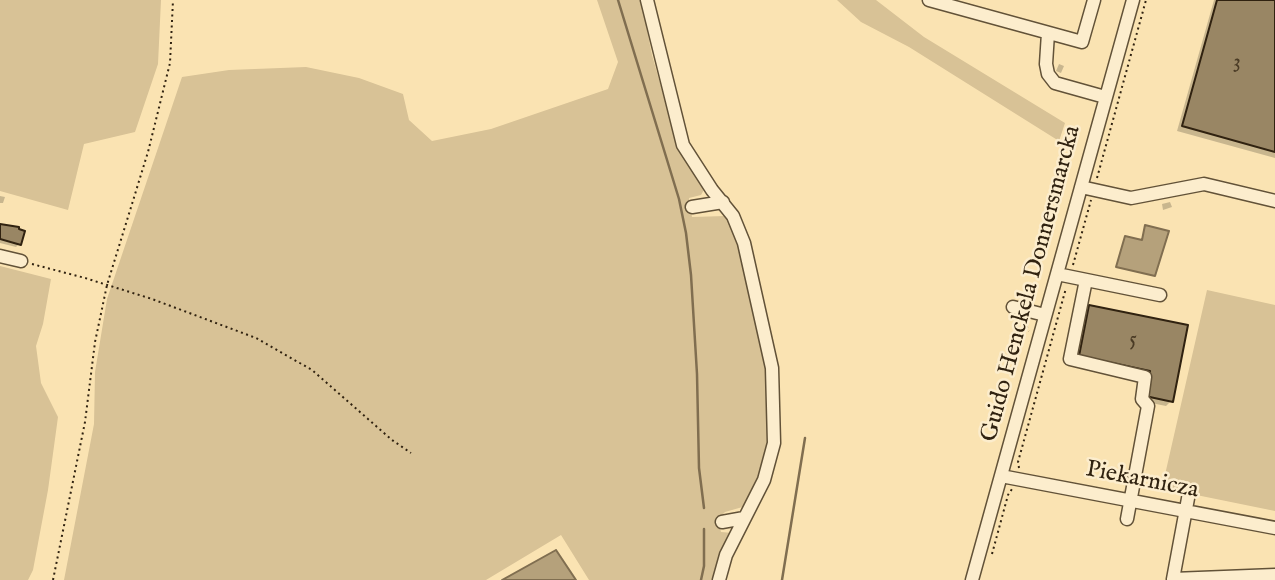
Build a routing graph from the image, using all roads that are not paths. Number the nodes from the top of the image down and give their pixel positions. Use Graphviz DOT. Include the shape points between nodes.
graph roads {
  1 [pos="647,0"];
  2 [pos="929,0"];
  3 [pos="1094,0"];
  4 [pos="1133,0"];
  5 [pos="1048,33"];
  6 [pos="1105,97"];
  7 [pos="1087,189"];
  8 [pos="1275,201"];
  9 [pos="723,202"];
  10 [pos="692,207"];
  11 [pos="0,256"];
  12 [pos="21,261"];
  13 [pos="1063,276"];
  14 [pos="1086,280"];
  15 [pos="1160,295"];
  16 [pos="1013,307"];
  17 [pos="1045,315"];
  18 [pos="1001,475"];
  19 [pos="1189,494"];
  20 [pos="1130,501"];
  21 [pos="1186,512"];
  22 [pos="744,518"];
  23 [pos="1127,519"];
  24 [pos="722,522"];
  25 [pos="1275,528"];
  26 [pos="1275,575"];
  27 [pos="1171,579"];
  28 [pos="719,580"];
  29 [pos="972,580"];
  1 -- 9 [label="street" via="683,145"];
  2 -- 5 [label="street"];
  3 -- 5 [label="street" via="1082,42"];
  4 -- 6 [label="street, Guido Henckela Donnersmarcka"];
  5 -- 6 [label="street" via="1046,64 1055,83"];
  6 -- 7 [label="street, Guido Henckela Donnersmarcka"];
  7 -- 8 [label="street" via="1131,198 1204,184"];
  7 -- 13 [label="street, Guido Henckela Donnersmarcka"];
  9 -- 10 [label="street"];
  9 -- 22 [label="street" via="744,243 772,368 774,443 764,480"];
  11 -- 12 [label="street"];
  13 -- 14 [label="street"];
  13 -- 17 [label="street, Guido Henckela Donnersmarcka"];
  14 -- 15 [label="street"];
  14 -- 20 [label="street" via="1070,359 1144,377 1142,399 1148,407"];
  16 -- 17 [label="street"];
  17 -- 18 [label="street, Guido Henckela Donnersmarcka"];
  18 -- 20 [label="street, Piekarnicza"];
  18 -- 29 [label="street, Guido Henckela Donnersmarcka"];
  19 -- 21 [label="street"];
  20 -- 21 [label="street, Piekarnicza"];
  20 -- 23 [label="street"];
  21 -- 25 [label="street, Piekarnicza"];
  21 -- 27 [label="street"];
  22 -- 24 [label="street"];
  22 -- 28 [label="street"];
  26 -- 27 [label="street"];
}
